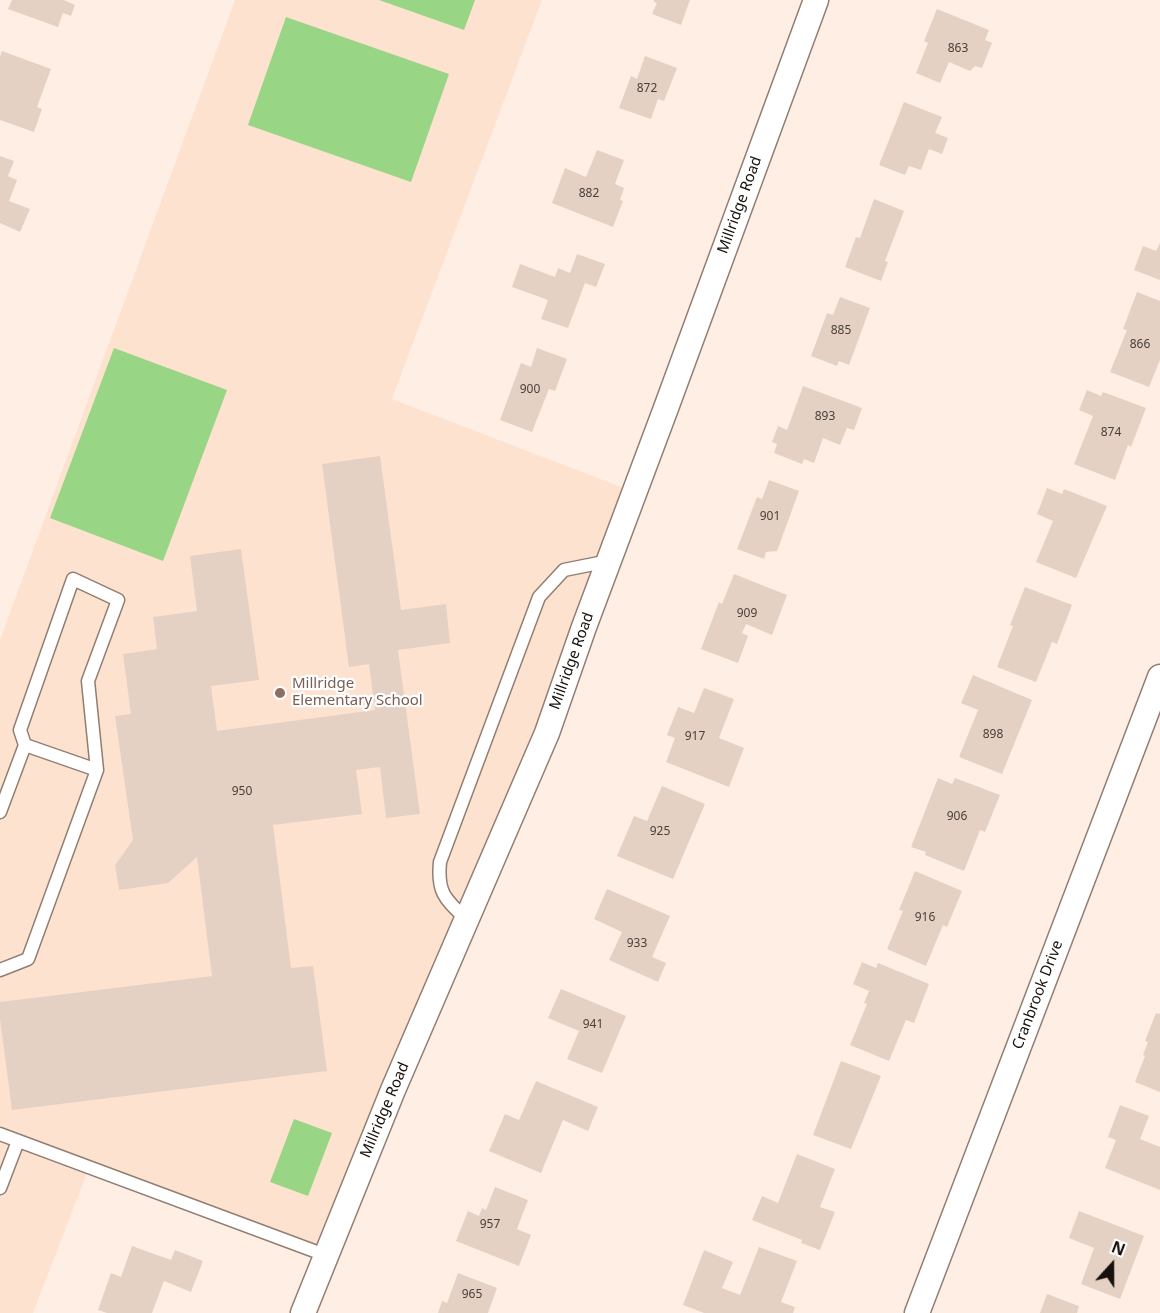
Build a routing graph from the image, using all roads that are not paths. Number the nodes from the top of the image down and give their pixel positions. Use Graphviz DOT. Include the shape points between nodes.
graph roads {
  1 [pos="816,0"];
  2 [pos="609,561"];
  3 [pos="1160,677"];
  4 [pos="25,745"];
  5 [pos="97,770"];
  6 [pos="0,812"];
  7 [pos="467,920"];
  8 [pos="0,970"];
  9 [pos="0,1134"];
  10 [pos="18,1141"];
  11 [pos="0,1188"];
  12 [pos="325,1255"];
  13 [pos="303,1313"];
  14 [pos="917,1313"];
  1 -- 2 [label="street, Millridge Road"];
  2 -- 7 [label="street, Millridge Road" via="547,733"];
  2 -- 7 [label="lane" via="564,570 539,597 440,862 439,880 444,896"];
  3 -- 14 [label="street, Cranbrook Drive"];
  4 -- 5 [label="lane"];
  4 -- 5 [label="lane" via="20,730 73,579 118,600 88,681"];
  4 -- 6 [label="lane"];
  5 -- 8 [label="lane" via="28,959"];
  7 -- 12 [label="street, Millridge Road"];
  9 -- 10 [label="lane"];
  10 -- 11 [label="lane"];
  10 -- 12 [label="lane"];
  12 -- 13 [label="street, Millridge Road"];
}
